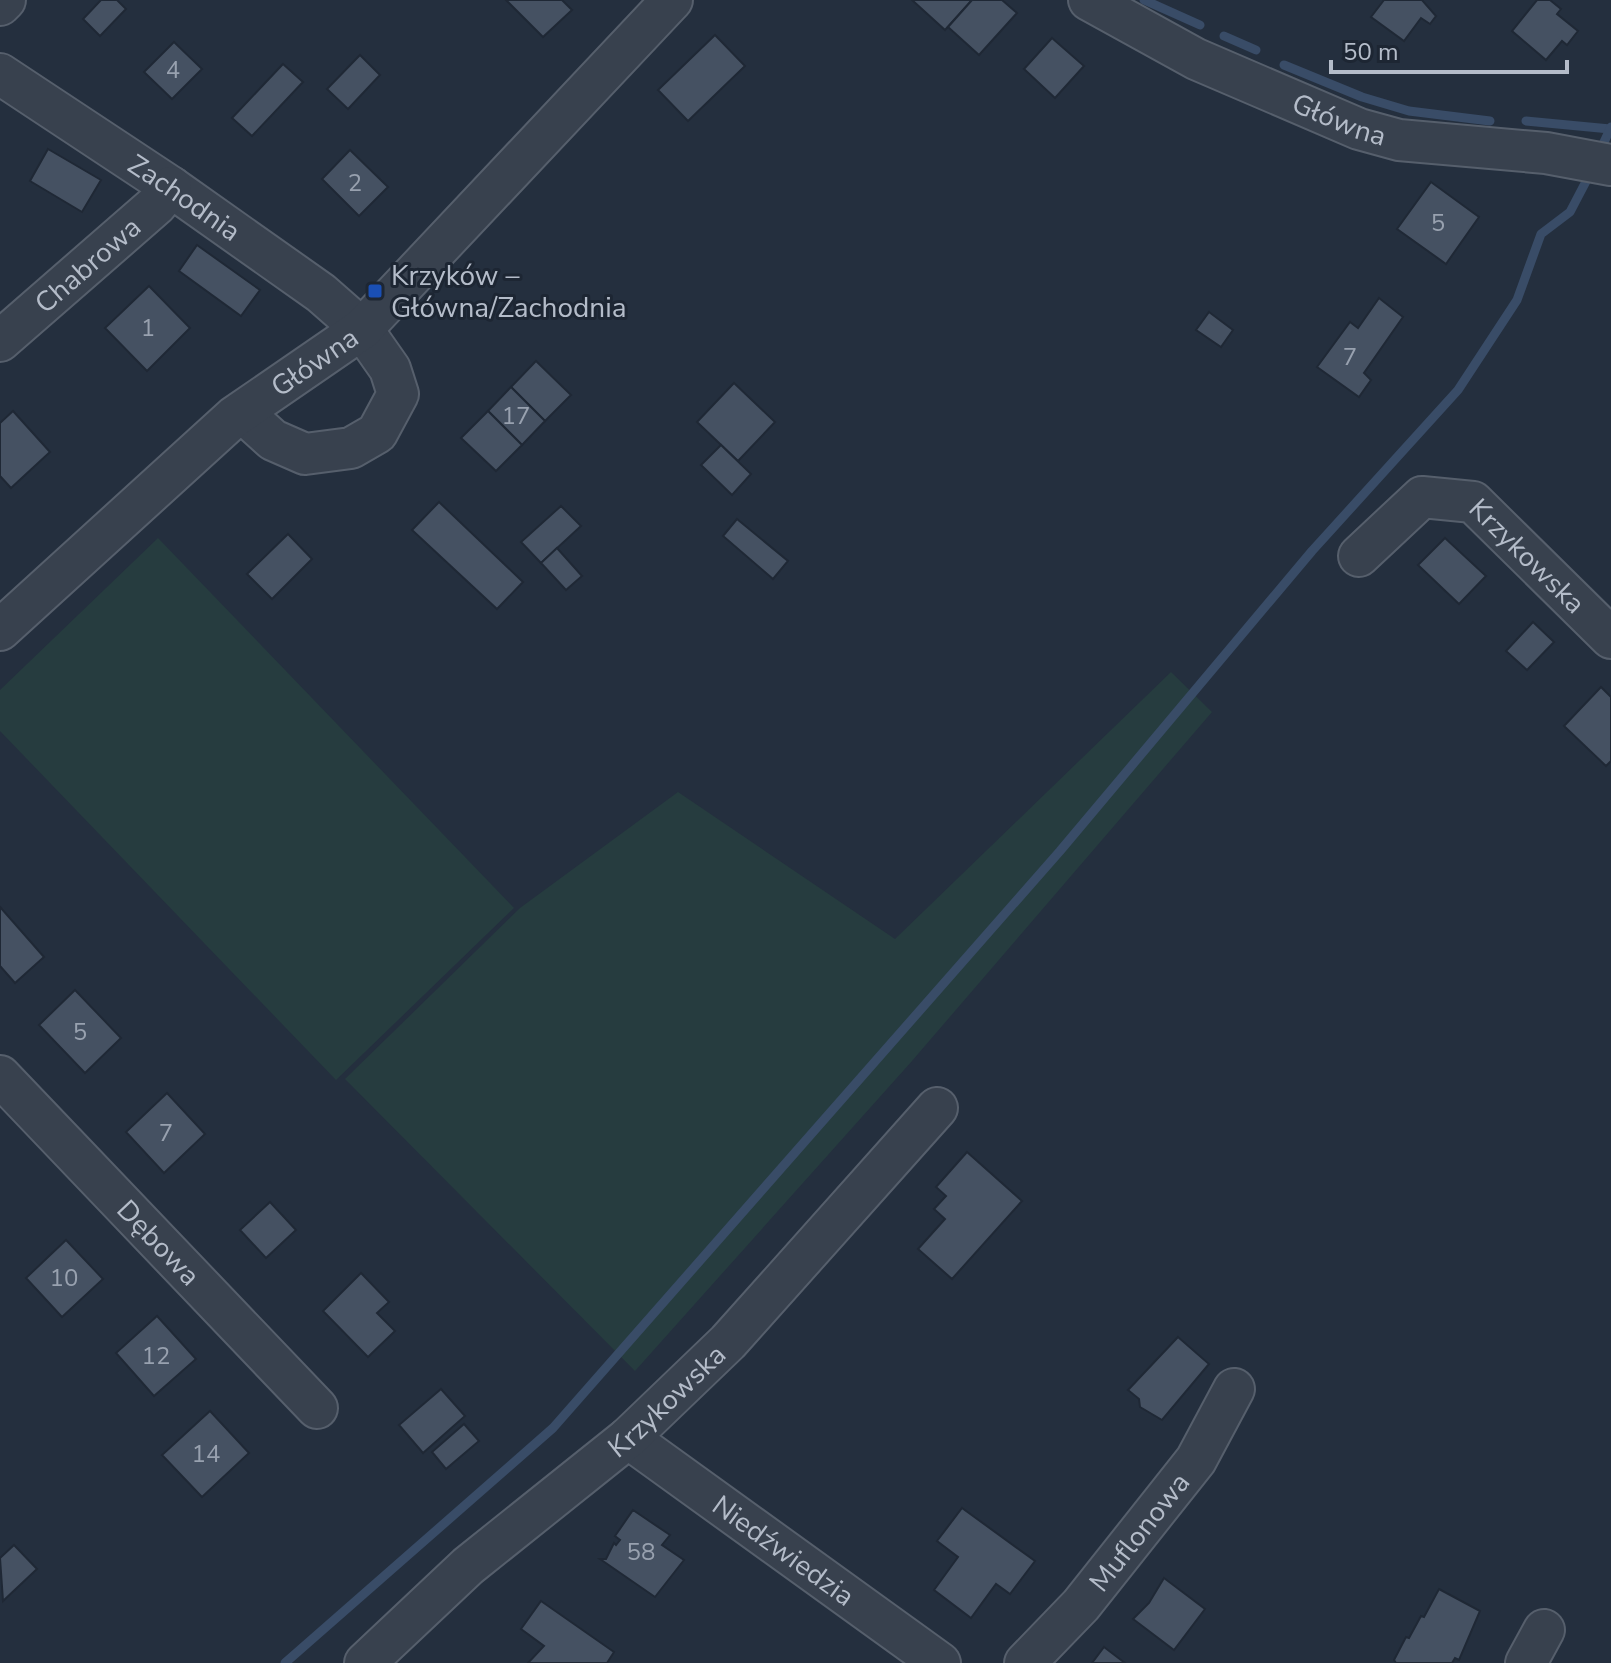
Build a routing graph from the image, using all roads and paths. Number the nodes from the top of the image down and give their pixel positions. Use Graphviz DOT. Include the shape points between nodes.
graph roads {
  1 [pos="5,0"];
  2 [pos="672,0"];
  3 [pos="1089,0"];
  4 [pos="0,5"];
  5 [pos="0,74"];
  6 [pos="1600,163"];
  7 [pos="171,187"];
  8 [pos="362,329"];
  9 [pos="0,341"];
  10 [pos="242,412"];
  11 [pos="1359,556"];
  12 [pos="0,630"];
  13 [pos="1611,638"];
  14 [pos="0,1076"];
  15 [pos="937,1108"];
  16 [pos="1234,1389"];
  17 [pos="317,1408"];
  18 [pos="628,1438"];
  19 [pos="365,1663"];
  20 [pos="940,1663"];
  21 [pos="1025,1663"];
  1 -- 4 [label="street"];
  2 -- 8 [label="street, Główna"];
  3 -- 6 [label="street, Główna" via="1196,59 1359,129 1399,140"];
  5 -- 7 [label="street, Zachodnia"];
  7 -- 8 [label="street, Zachodnia" via="321,293"];
  7 -- 9 [label="street, Chabrowa"];
  8 -- 10 [label="street, Główna"];
  8 -- 10 [label="street, Zachodnia" via="390,369 398,394 377,433 351,448 305,454 273,440"];
  10 -- 12 [label="street, Główna"];
  11 -- 13 [label="street, Krzykowska" via="1422,497 1473,502"];
  14 -- 17 [label="street, Dębowa"];
  15 -- 18 [label="street, Krzykowska" via="728,1342"];
  16 -- 21 [label="street, Muflonowa" via="1196,1460 1081,1605"];
  18 -- 19 [label="street, Krzykowska" via="468,1566"];
  18 -- 20 [label="street, Niedźwiedzia"];
}
